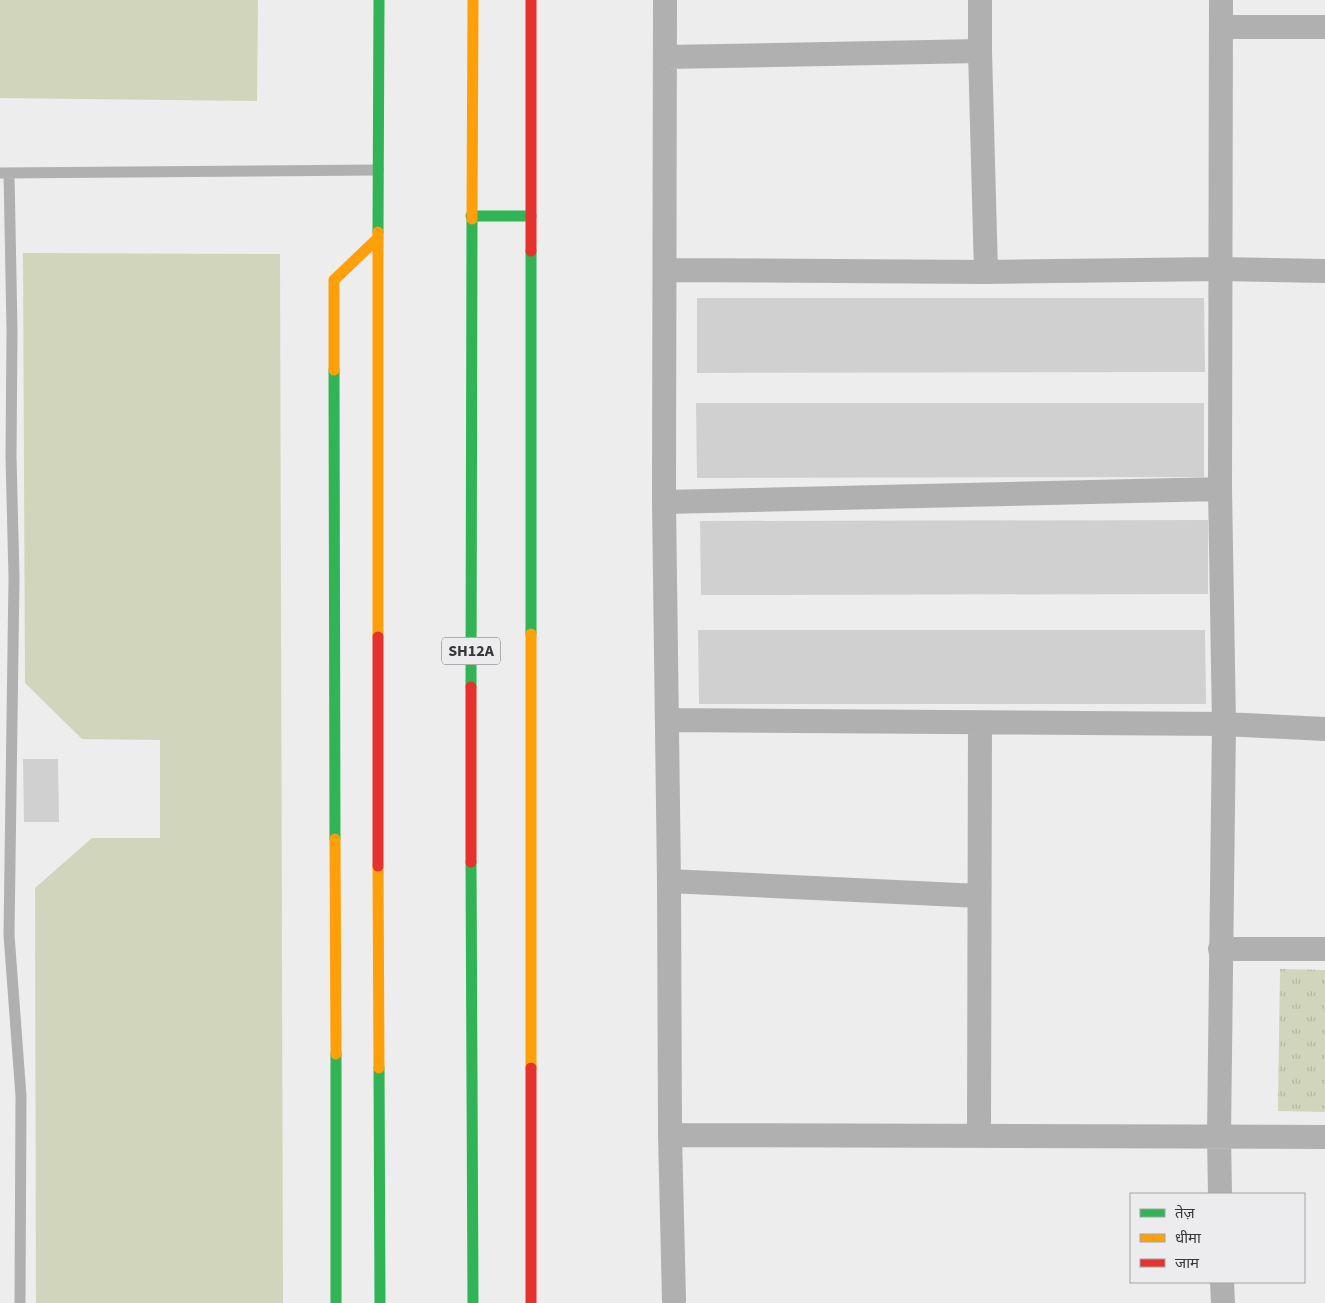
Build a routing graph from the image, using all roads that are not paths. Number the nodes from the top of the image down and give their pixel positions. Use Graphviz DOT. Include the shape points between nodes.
graph roads {
  1 [pos="379,0"];
  2 [pos="473,0"];
  3 [pos="531,0"];
  4 [pos="665,0"];
  5 [pos="980,0"];
  6 [pos="1221,0"];
  7 [pos="1221,27"];
  8 [pos="1325,27"];
  9 [pos="980,50"];
  10 [pos="666,57"];
  11 [pos="378,170"];
  12 [pos="5,173"];
  13 [pos="472,216"];
  14 [pos="531,216"];
  15 [pos="378,238"];
  16 [pos="1220,269"];
  17 [pos="666,270"];
  18 [pos="1325,271"];
  19 [pos="986,272"];
  20 [pos="1220,489"];
  21 [pos="664,502"];
  22 [pos="666,720"];
  23 [pos="980,723"];
  24 [pos="1224,724"];
  25 [pos="1325,729"];
  26 [pos="669,880"];
  27 [pos="979,896"];
  28 [pos="1220,949"];
  29 [pos="1325,949"];
  30 [pos="670,1135"];
  31 [pos="978,1135"];
  32 [pos="1219,1137"];
  33 [pos="1325,1137"];
  34 [pos="1220,1193"];
  35 [pos="1222,1283"];
  36 [pos="674,1300"];
  37 [pos="20,1303"];
  38 [pos="336,1303"];
  39 [pos="380,1303"];
  40 [pos="474,1303"];
  41 [pos="531,1303"];
  42 [pos="1223,1303"];
  1 -- 11 [label="main road"];
  2 -- 13 [label="main road, SH12A"];
  3 -- 14 [label="main road"];
  4 -- 10 [label="street"];
  5 -- 9 [label="street"];
  6 -- 7 [label="street"];
  7 -- 8 [label="street"];
  7 -- 16 [label="street"];
  9 -- 10 [label="street"];
  9 -- 19 [label="street"];
  10 -- 17 [label="street"];
  11 -- 12 [label="lane"];
  11 -- 15 [label="main road"];
  12 -- 37 [label="lane" via="12,330 14,577 9,934 21,1096"];
  13 -- 14 [label="main road"];
  13 -- 40 [label="main road, SH12A"];
  14 -- 41 [label="main road"];
  15 -- 38 [label="main road" via="334,280"];
  15 -- 39 [label="main road"];
  16 -- 18 [label="street"];
  16 -- 19 [label="street"];
  16 -- 20 [label="street"];
  17 -- 19 [label="street"];
  17 -- 21 [label="street"];
  20 -- 21 [label="street"];
  20 -- 24 [label="street"];
  21 -- 22 [label="street"];
  22 -- 23 [label="street"];
  22 -- 26 [label="street"];
  23 -- 24 [label="street"];
  23 -- 27 [label="street"];
  24 -- 25 [label="street"];
  24 -- 28 [label="street"];
  26 -- 27 [label="street"];
  26 -- 30 [label="street"];
  27 -- 31 [label="street"];
  28 -- 29 [label="street"];
  28 -- 32 [label="street"];
  30 -- 31 [label="street"];
  30 -- 36 [label="street"];
  31 -- 32 [label="street"];
  32 -- 33 [label="street"];
  32 -- 34 [label="street"];
  35 -- 42 [label="street"];
}
